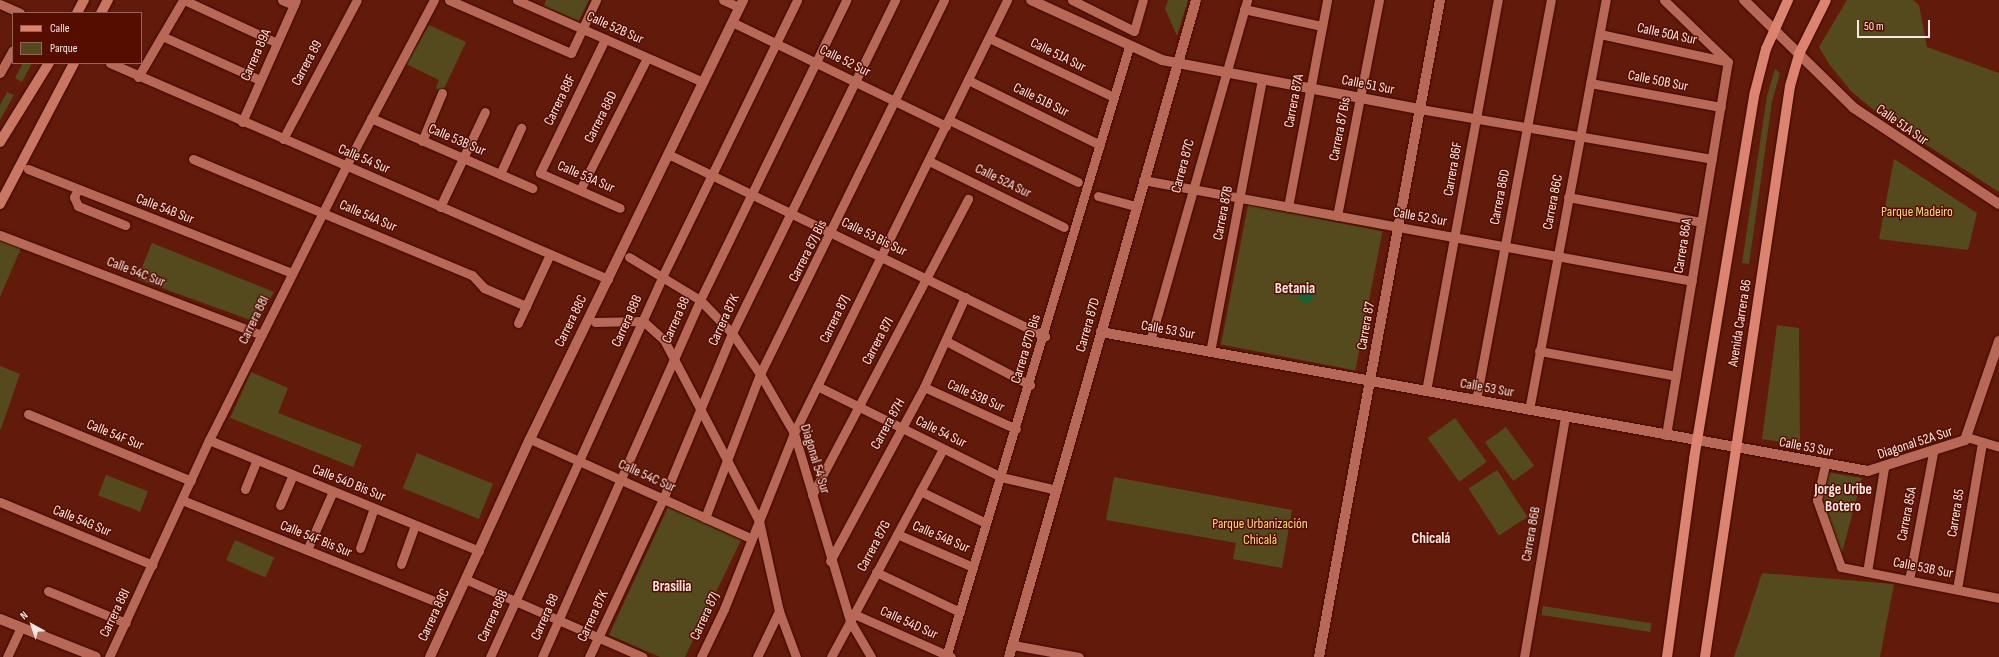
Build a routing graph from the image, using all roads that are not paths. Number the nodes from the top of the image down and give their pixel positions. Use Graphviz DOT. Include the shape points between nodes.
graph roads {
  1 [pos="84,0"];
  2 [pos="108,0"];
  3 [pos="184,0"];
  4 [pos="282,0"];
  5 [pos="357,0"];
  6 [pos="434,0"];
  7 [pos="449,0"];
  8 [pos="517,0"];
  9 [pos="596,0"];
  10 [pos="723,0"];
  11 [pos="797,0"];
  12 [pos="846,0"];
  13 [pos="895,0"];
  14 [pos="944,0"];
  15 [pos="1007,0"];
  16 [pos="1031,0"];
  17 [pos="1072,0"];
  18 [pos="1143,0"];
  19 [pos="1196,0"];
  20 [pos="1327,0"];
  21 [pos="1379,0"];
  22 [pos="1440,0"];
  23 [pos="1498,0"];
  24 [pos="1551,0"];
  25 [pos="1606,0"];
  26 [pos="1664,0"];
  27 [pos="1744,0"];
  28 [pos="1788,0"];
  29 [pos="1826,0"];
  30 [pos="295,3"];
  31 [pos="0,4"];
  32 [pos="741,4"];
  33 [pos="1245,4"];
  34 [pos="18,12"];
  35 [pos="78,12"];
  36 [pos="102,12"];
  37 [pos="732,22"];
  38 [pos="1322,26"];
  39 [pos="1773,28"];
  40 [pos="582,29"];
  41 [pos="1600,34"];
  42 [pos="162,36"];
  43 [pos="989,38"];
  44 [pos="605,39"];
  45 [pos="277,43"];
  46 [pos="776,43"];
  47 [pos="1129,47"];
  48 [pos="12,52"];
  49 [pos="1799,54"];
  50 [pos="647,58"];
  51 [pos="1728,62"];
  52 [pos="1177,63"];
  53 [pos="48,64"];
  54 [pos="73,64"];
  55 [pos="112,64"];
  56 [pos="818,64"];
  57 [pos="1224,72"];
  58 [pos="0,73"];
  59 [pos="138,77"];
  60 [pos="1262,79"];
  61 [pos="260,80"];
  62 [pos="968,80"];
  63 [pos="703,82"];
  64 [pos="857,83"];
  65 [pos="1590,83"];
  66 [pos="1311,88"];
  67 [pos="442,93"];
  68 [pos="1114,98"];
  69 [pos="1360,98"];
  70 [pos="896,102"];
  71 [pos="1721,107"];
  72 [pos="1420,109"];
  73 [pos="485,112"];
  74 [pos="371,118"];
  75 [pos="1476,119"];
  76 [pos="242,122"];
  77 [pos="947,123"];
  78 [pos="521,128"];
  79 [pos="1527,128"];
  80 [pos="1580,137"];
  81 [pos="283,140"];
  82 [pos="422,140"];
  83 [pos="0,142"];
  84 [pos="1100,145"];
  85 [pos="668,154"];
  86 [pos="462,158"];
  87 [pos="193,159"];
  88 [pos="1712,159"];
  89 [pos="928,161"];
  90 [pos="346,166"];
  91 [pos="28,169"];
  92 [pos="540,173"];
  93 [pos="500,174"];
  94 [pos="712,175"];
  95 [pos="1144,180"];
  96 [pos="1078,182"];
  97 [pos="532,188"];
  98 [pos="78,189"];
  99 [pos="1192,189"];
  100 [pos="580,190"];
  101 [pos="753,195"];
  102 [pos="1098,196"];
  103 [pos="1568,197"];
  104 [pos="1240,198"];
  105 [pos="968,199"];
  106 [pos="0,204"];
  107 [pos="1999,204"];
  108 [pos="1136,206"];
  109 [pos="440,207"];
  110 [pos="1288,207"];
  111 [pos="620,208"];
  112 [pos="323,212"];
  113 [pos="793,214"];
  114 [pos="1337,216"];
  115 [pos="1702,222"];
  116 [pos="125,226"];
  117 [pos="1064,227"];
  118 [pos="1398,227"];
  119 [pos="833,233"];
  120 [pos="0,235"];
  121 [pos="1454,238"];
  122 [pos="1504,247"];
  123 [pos="550,254"];
  124 [pos="1557,256"];
  125 [pos="629,257"];
  126 [pos="882,257"];
  127 [pos="292,274"];
  128 [pos="663,275"];
  129 [pos="926,278"];
  130 [pos="608,279"];
  131 [pos="1692,281"];
  132 [pos="965,297"];
  133 [pos="700,300"];
  134 [pos="526,306"];
  135 [pos="595,322"];
  136 [pos="643,322"];
  137 [pos="518,323"];
  138 [pos="1101,332"];
  139 [pos="732,333"];
  140 [pos="262,335"];
  141 [pos="1045,336"];
  142 [pos="946,341"];
  143 [pos="1150,341"];
  144 [pos="1999,341"];
  145 [pos="1539,351"];
  146 [pos="1210,352"];
  147 [pos="674,359"];
  148 [pos="760,374"];
  149 [pos="1676,376"];
  150 [pos="1370,380"];
  151 [pos="1030,385"];
  152 [pos="817,386"];
  153 [pos="924,388"];
  154 [pos="1426,391"];
  155 [pos="1476,400"];
  156 [pos="701,407"];
  157 [pos="859,407"];
  158 [pos="1529,410"];
  159 [pos="28,414"];
  160 [pos="1565,416"];
  161 [pos="901,428"];
  162 [pos="1016,429"];
  163 [pos="794,433"];
  164 [pos="1666,435"];
  165 [pos="1968,437"];
  166 [pos="530,439"];
  167 [pos="209,440"];
  168 [pos="1697,440"];
  169 [pos="1982,442"];
  170 [pos="1999,447"];
  171 [pos="943,448"];
  172 [pos="1736,448"];
  173 [pos="1933,453"];
  174 [pos="257,460"];
  175 [pos="579,461"];
  176 [pos="728,461"];
  177 [pos="1825,465"];
  178 [pos="1884,468"];
  179 [pos="1868,471"];
  180 [pos="293,475"];
  181 [pos="1001,477"];
  182 [pos="619,479"];
  183 [pos="191,481"];
  184 [pos="245,489"];
  185 [pos="1056,490"];
  186 [pos="333,491"];
  187 [pos="920,491"];
  188 [pos="812,495"];
  189 [pos="663,499"];
  190 [pos="182,500"];
  191 [pos="0,502"];
  192 [pos="280,505"];
  193 [pos="374,508"];
  194 [pos="705,518"];
  195 [pos="758,521"];
  196 [pos="986,523"];
  197 [pos="415,525"];
  198 [pos="897,534"];
  199 [pos="752,539"];
  200 [pos="360,548"];
  201 [pos="307,550"];
  202 [pos="479,551"];
  203 [pos="830,561"];
  204 [pos="401,564"];
  205 [pos="153,565"];
  206 [pos="973,567"];
  207 [pos="876,572"];
  208 [pos="1867,572"];
  209 [pos="465,579"];
  210 [pos="1909,580"];
  211 [pos="1957,589"];
  212 [pos="48,591"];
  213 [pos="1999,598"];
  214 [pos="515,601"];
  215 [pos="439,603"];
  216 [pos="779,611"];
  217 [pos="960,612"];
  218 [pos="852,617"];
  219 [pos="0,619"];
  220 [pos="559,620"];
  221 [pos="126,622"];
  222 [pos="21,627"];
  223 [pos="598,637"];
  224 [pos="1013,645"];
  225 [pos="640,656"];
  226 [pos="948,656"];
  227 [pos="6,657"];
  228 [pos="96,657"];
  229 [pos="109,657"];
  230 [pos="430,657"];
  231 [pos="490,657"];
  232 [pos="542,657"];
  233 [pos="589,657"];
  234 [pos="701,657"];
  235 [pos="757,657"];
  236 [pos="796,657"];
  237 [pos="831,657"];
  238 [pos="871,657"];
  239 [pos="1009,657"];
  240 [pos="1079,657"];
  241 [pos="1319,657"];
  242 [pos="1524,657"];
  243 [pos="1667,657"];
  244 [pos="1705,657"];
  1 -- 35 [label="main road"];
  2 -- 36 [label="main road"];
  3 -- 42 [label="street"];
  3 -- 45 [label="street"];
  4 -- 30 [label="street"];
  5 -- 81 [label="street, Carrera 89"];
  6 -- 74 [label="street, Carrera 88I"];
  7 -- 40 [label="street" via="571,53"];
  8 -- 40 [label="street, Calle 52B Sur"];
  9 -- 40 [label="street"];
  10 -- 32 [label="street"];
  11 -- 46 [label="street, Carrera 88B"];
  12 -- 56 [label="street, Carrera 88"];
  13 -- 64 [label="street, Carrera 87K"];
  14 -- 70 [label="street, Carrera 87J Bis"];
  15 -- 43 [label="street, Carrera 87J"];
  16 -- 47 [label="street, Calle 51 Sur"];
  17 -- 18 [label="street" via="1134,31"];
  19 -- 52 [label="street, Carrera 87D"];
  20 -- 38 [label="street, Carrera 87A"];
  21 -- 69 [label="street, Carrera 87 Bis"];
  22 -- 72 [label="street, Carrera 87"];
  23 -- 75 [label="street, Carrera 86F"];
  24 -- 79 [label="street, Carrera 86D"];
  25 -- 41 [label="street, Carrera 86C"];
  26 -- 51 [label="street"];
  27 -- 39 [label="street, Calle 51A Sur"];
  28 -- 39 [label="main road, Avenida Carrera 86"];
  29 -- 49 [label="main road, Avenida Carrera 86"];
  30 -- 45 [label="street, Carrera 89A"];
  31 -- 34 [label="street"];
  32 -- 37 [label="street, Carrera 88C"];
  33 -- 38 [label="street"];
  33 -- 57 [label="street, Carrera 87C"];
  37 -- 46 [label="street, Calle 52 Sur"];
  37 -- 63 [label="street, Carrera 88C"];
  38 -- 66 [label="street, Carrera 87A"];
  39 -- 49 [label="street, Calle 51A Sur"];
  39 -- 168 [label="main road, Avenida Carrera 86" via="1755,92"];
  40 -- 44 [label="street, Calle 52B Sur"];
  41 -- 51 [label="street, Calle 50A Sur"];
  41 -- 65 [label="street, Carrera 86C"];
  42 -- 59 [label="street"];
  42 -- 61 [label="street"];
  43 -- 62 [label="street, Carrera 87J"];
  43 -- 68 [label="street, Calle 51A Sur"];
  44 -- 50 [label="street, Calle 52B Sur"];
  44 -- 92 [label="street, Carrera 88F"];
  45 -- 61 [label="street, Carrera 89A"];
  46 -- 56 [label="street, Calle 52 Sur"];
  46 -- 94 [label="street, Carrera 88B"];
  47 -- 52 [label="street, Calle 51 Sur"];
  47 -- 68 [label="street, Carrera 87D Bis"];
  48 -- 58 [label="street"];
  49 -- 107 [label="street, Calle 51A Sur" via="1869,120"];
  49 -- 172 [label="main road, Avenida Carrera 86" via="1790,90"];
  50 -- 63 [label="street, Calle 52B Sur"];
  50 -- 100 [label="street, Carrera 88D"];
  51 -- 71 [label="street, Carrera 86A"];
  52 -- 57 [label="street, Calle 51 Sur"];
  52 -- 95 [label="street, Carrera 87D"];
  53 -- 83 [label="main road"];
  54 -- 106 [label="main road"];
  55 -- 59 [label="street, Calle 54 Sur"];
  56 -- 64 [label="street, Calle 52 Sur"];
  56 -- 101 [label="street, Carrera 88"];
  57 -- 60 [label="street, Calle 51 Sur"];
  57 -- 99 [label="street, Carrera 87C"];
  59 -- 76 [label="street, Calle 54 Sur"];
  60 -- 66 [label="street, Calle 51 Sur"];
  60 -- 104 [label="street, Carrera 87B"];
  61 -- 76 [label="street, Carrera 89A"];
  62 -- 77 [label="street, Carrera 87J"];
  62 -- 84 [label="street, Calle 51B Sur"];
  63 -- 85 [label="street, Carrera 88C"];
  64 -- 70 [label="street, Calle 52 Sur"];
  64 -- 113 [label="street, Carrera 87K"];
  65 -- 71 [label="street, Calle 50B Sur"];
  65 -- 80 [label="street, Carrera 86C"];
  66 -- 69 [label="street, Calle 51 Sur"];
  66 -- 110 [label="street, Carrera 87A"];
  67 -- 82 [label="street"];
  68 -- 84 [label="street, Carrera 87D Bis"];
  69 -- 72 [label="street, Calle 51 Sur"];
  69 -- 114 [label="street, Carrera 87 Bis"];
  70 -- 77 [label="street, Calle 52 Sur"];
  70 -- 119 [label="street, Carrera 87J Bis"];
  71 -- 88 [label="street, Carrera 86A"];
  72 -- 75 [label="street, Calle 51 Sur"];
  72 -- 118 [label="street, Carrera 87"];
  73 -- 86 [label="street"];
  74 -- 82 [label="street, Calle 53B Sur"];
  74 -- 90 [label="street, Carrera 88I"];
  75 -- 79 [label="street, Calle 51 Sur"];
  75 -- 121 [label="street, Carrera 86F"];
  76 -- 81 [label="street, Calle 54 Sur"];
  77 -- 89 [label="street, Carrera 87J"];
  77 -- 96 [label="street, Calle 52 Sur"];
  78 -- 93 [label="street"];
  79 -- 80 [label="street, Calle 51 Sur"];
  79 -- 122 [label="street, Carrera 86D"];
  80 -- 88 [label="street, Calle 51 Sur"];
  80 -- 103 [label="street, Carrera 86C"];
  81 -- 90 [label="street, Calle 54 Sur"];
  82 -- 86 [label="street, Calle 53B Sur"];
  84 -- 141 [label="street, Carrera 87D Bis"];
  85 -- 94 [label="street, Calle 53 Bis Sur"];
  85 -- 130 [label="street, Carrera 88C"];
  86 -- 93 [label="street, Calle 53B Sur"];
  86 -- 109 [label="street"];
  87 -- 112 [label="street, Calle 54A Sur"];
  88 -- 115 [label="street, Carrera 86A"];
  89 -- 117 [label="street, Calle 52A Sur"];
  89 -- 126 [label="street, Carrera 87J"];
  90 -- 109 [label="street, Calle 54 Sur"];
  90 -- 112 [label="street, Carrera 88I"];
  91 -- 98 [label="street, Calle 54B Sur"];
  92 -- 100 [label="street, Calle 53A Sur"];
  93 -- 97 [label="street, Calle 53B Sur"];
  94 -- 101 [label="street, Calle 53 Bis Sur"];
  94 -- 128 [label="street, Carrera 88B"];
  95 -- 99 [label="street, Calle 52 Sur"];
  95 -- 108 [label="street, Carrera 87D"];
  98 -- 116 [label="street" via="74,197 78,206"];
  98 -- 127 [label="street, Calle 54B Sur"];
  99 -- 104 [label="street, Calle 52 Sur"];
  99 -- 143 [label="street, Carrera 87C"];
  100 -- 111 [label="street, Calle 53A Sur"];
  101 -- 113 [label="street, Calle 53 Bis Sur"];
  101 -- 133 [label="street, Carrera 88"];
  102 -- 108 [label="street"];
  103 -- 115 [label="street"];
  103 -- 124 [label="street, Carrera 86C"];
  104 -- 110 [label="street, Calle 52 Sur"];
  104 -- 146 [label="street, Carrera 87B"];
  105 -- 129 [label="street, Carrera 87I"];
  108 -- 138 [label="street, Carrera 87D"];
  109 -- 123 [label="street, Calle 54 Sur"];
  110 -- 114 [label="street, Calle 52 Sur"];
  112 -- 127 [label="street, Carrera 88I"];
  112 -- 134 [label="street, Calle 54A Sur" via="472,276 484,288"];
  113 -- 119 [label="street, Calle 53 Bis Sur"];
  113 -- 139 [label="street, Carrera 87K"];
  114 -- 118 [label="street, Calle 52 Sur"];
  115 -- 131 [label="street, Carrera 86A"];
  118 -- 121 [label="street, Calle 52 Sur"];
  118 -- 150 [label="street, Carrera 87"];
  119 -- 126 [label="street, Calle 53 Bis Sur"];
  119 -- 148 [label="street, Carrera 87J Bis"];
  120 -- 140 [label="street, Calle 54C Sur"];
  121 -- 122 [label="street, Calle 52 Sur"];
  121 -- 154 [label="street, Carrera 86F"];
  122 -- 124 [label="street, Calle 52 Sur"];
  122 -- 155 [label="street, Carrera 86D"];
  123 -- 130 [label="street, Calle 54 Sur"];
  123 -- 134 [label="street"];
  124 -- 131 [label="street, Calle 52 Sur"];
  124 -- 145 [label="street, Carrera 86C"];
  125 -- 128 [label="street, Diagonal 54 Sur"];
  126 -- 129 [label="street, Calle 53 Bis Sur"];
  126 -- 152 [label="street, Carrera 87J"];
  127 -- 140 [label="street, Carrera 88I"];
  128 -- 133 [label="street, Diagonal 54 Sur"];
  128 -- 136 [label="street, Carrera 88B"];
  129 -- 132 [label="street, Calle 53 Bis Sur"];
  129 -- 157 [label="street, Carrera 87I"];
  130 -- 166 [label="street, Carrera 88C"];
  131 -- 149 [label="street, Carrera 86A"];
  132 -- 141 [label="street, Calle 53 Bis Sur"];
  132 -- 142 [label="street, Carrera 87H"];
  133 -- 139 [label="street, Diagonal 54 Sur"];
  133 -- 147 [label="street, Carrera 88"];
  134 -- 137 [label="street"];
  135 -- 136 [label="street"];
  136 -- 147 [label="street" via="664,340"];
  136 -- 175 [label="street, Carrera 88B"];
  138 -- 143 [label="street, Calle 53 Sur"];
  138 -- 185 [label="street, Carrera 87D"];
  139 -- 148 [label="street, Diagonal 54 Sur"];
  139 -- 156 [label="street, Carrera 87K"];
  140 -- 167 [label="street, Carrera 88I"];
  141 -- 151 [label="street, Carrera 87D Bis"];
  142 -- 151 [label="street"];
  142 -- 153 [label="street, Carrera 87H"];
  143 -- 146 [label="street, Calle 53 Sur"];
  144 -- 165 [label="street"];
  145 -- 149 [label="street"];
  145 -- 158 [label="street, Carrera 86C"];
  146 -- 150 [label="street, Calle 53 Sur"];
  147 -- 156 [label="street"];
  147 -- 182 [label="street, Carrera 88"];
  148 -- 163 [label="street, Diagonal 54 Sur"];
  148 -- 176 [label="street, Carrera 87J Bis"];
  149 -- 164 [label="street, Carrera 86A"];
  150 -- 154 [label="street, Calle 53 Sur"];
  150 -- 241 [label="street, Carrera 87"];
  151 -- 162 [label="street, Carrera 87D Bis"];
  152 -- 157 [label="street, Calle 54 Sur"];
  152 -- 163 [label="street, Carrera 87J"];
  153 -- 161 [label="street, Carrera 87H"];
  153 -- 162 [label="street, Calle 53B Sur"];
  154 -- 155 [label="street, Calle 53 Sur"];
  155 -- 158 [label="street, Calle 53 Sur"];
  156 -- 176 [label="street"];
  156 -- 189 [label="street, Carrera 87K"];
  157 -- 161 [label="street, Calle 54 Sur"];
  157 -- 188 [label="street, Carrera 87I"];
  158 -- 160 [label="street, Calle 53 Sur"];
  159 -- 183 [label="street, Calle 54F Sur"];
  160 -- 164 [label="street, Calle 53 Sur"];
  160 -- 242 [label="street, Carrera 86B"];
  161 -- 171 [label="street, Calle 54 Sur"];
  161 -- 203 [label="street, Carrera 87H"];
  162 -- 181 [label="street, Carrera 87D Bis"];
  163 -- 188 [label="street, Diagonal 54 Sur"];
  163 -- 195 [label="street, Carrera 87J"];
  164 -- 168 [label="street, Calle 53 Sur"];
  165 -- 169 [label="street"];
  165 -- 173 [label="street, Diagonal 52A Sur" via="1962,443"];
  166 -- 175 [label="street, Calle 54C Sur"];
  166 -- 202 [label="street, Carrera 88C"];
  167 -- 174 [label="street, Calle 54D Bis Sur"];
  167 -- 183 [label="street, Carrera 88I"];
  168 -- 172 [label="street, Calle 53 Sur"];
  168 -- 243 [label="main road, Avenida Carrera 86"];
  169 -- 170 [label="street"];
  169 -- 211 [label="street, Carrera 85"];
  171 -- 181 [label="street, Calle 54 Sur"];
  171 -- 187 [label="street, Carrera 87G"];
  172 -- 177 [label="street, Calle 53 Sur"];
  172 -- 244 [label="main road, Avenida Carrera 86"];
  173 -- 178 [label="street, Diagonal 52A Sur"];
  173 -- 210 [label="street, Carrera 85A"];
  174 -- 180 [label="street, Calle 54D Bis Sur"];
  174 -- 184 [label="street"];
  175 -- 182 [label="street, Calle 54C Sur"];
  175 -- 214 [label="street, Carrera 88B"];
  176 -- 194 [label="street, Carrera 87J Bis"];
  176 -- 195 [label="street"];
  177 -- 179 [label="street, Calle 53 Sur"];
  177 -- 208 [label="street, Calle 53B Sur" via="1817,500 1841,567"];
  178 -- 179 [label="street, Diagonal 52A Sur"];
  178 -- 208 [label="street"];
  180 -- 186 [label="street, Calle 54D Bis Sur"];
  180 -- 192 [label="street"];
  181 -- 185 [label="street, Calle 54 Sur"];
  181 -- 196 [label="street, Carrera 87D Bis"];
  182 -- 189 [label="street, Calle 54C Sur"];
  182 -- 220 [label="street, Carrera 88"];
  183 -- 190 [label="street, Carrera 88I"];
  185 -- 224 [label="street, Carrera 87D"];
  186 -- 193 [label="street, Calle 54D Bis Sur"];
  186 -- 201 [label="street"];
  187 -- 196 [label="street"];
  187 -- 198 [label="street, Carrera 87G"];
  188 -- 203 [label="street, Diagonal 54 Sur"];
  189 -- 194 [label="street, Calle 54C Sur"];
  189 -- 223 [label="street, Carrera 87K"];
  190 -- 201 [label="street, Calle 54F Bis Sur"];
  190 -- 205 [label="street, Carrera 88I"];
  191 -- 205 [label="street, Calle 54G Sur"];
  193 -- 197 [label="street, Calle 54D Bis Sur"];
  193 -- 200 [label="street"];
  194 -- 199 [label="street, Calle 54C Sur"];
  195 -- 199 [label="street, Carrera 87J"];
  195 -- 216 [label="street"];
  196 -- 206 [label="street, Carrera 87D Bis"];
  197 -- 202 [label="street, Calle 54D Bis Sur"];
  197 -- 204 [label="street"];
  198 -- 206 [label="street, Calle 54B Sur"];
  198 -- 207 [label="street, Carrera 87G"];
  199 -- 234 [label="street, Carrera 87J"];
  201 -- 215 [label="street, Calle 54F Bis Sur"];
  202 -- 209 [label="street, Carrera 88C"];
  203 -- 218 [label="street, Diagonal 54 Sur"];
  205 -- 221 [label="street, Carrera 88I"];
  206 -- 217 [label="street, Carrera 87D Bis"];
  207 -- 217 [label="street"];
  207 -- 218 [label="street, Carrera 87G"];
  208 -- 210 [label="street, Calle 53B Sur"];
  209 -- 214 [label="street"];
  209 -- 230 [label="street, Carrera 88C"];
  210 -- 211 [label="street, Calle 53B Sur"];
  211 -- 213 [label="street, Calle 53B Sur"];
  212 -- 221 [label="street"];
  214 -- 220 [label="street"];
  214 -- 231 [label="street, Carrera 88B"];
  216 -- 235 [label="street"];
  216 -- 236 [label="street"];
  217 -- 226 [label="street, Carrera 87D Bis"];
  218 -- 226 [label="street, Calle 54D Sur"];
  218 -- 237 [label="street, Carrera 87G"];
  218 -- 238 [label="street, Diagonal 54 Sur"];
  219 -- 222 [label="street"];
  220 -- 223 [label="street"];
  220 -- 232 [label="street, Carrera 88"];
  221 -- 229 [label="street, Carrera 88I"];
  222 -- 227 [label="street"];
  222 -- 228 [label="street"];
  223 -- 225 [label="street"];
  223 -- 233 [label="street, Carrera 87K"];
  224 -- 239 [label="street, Carrera 87D"];
  224 -- 240 [label="street"];
}
